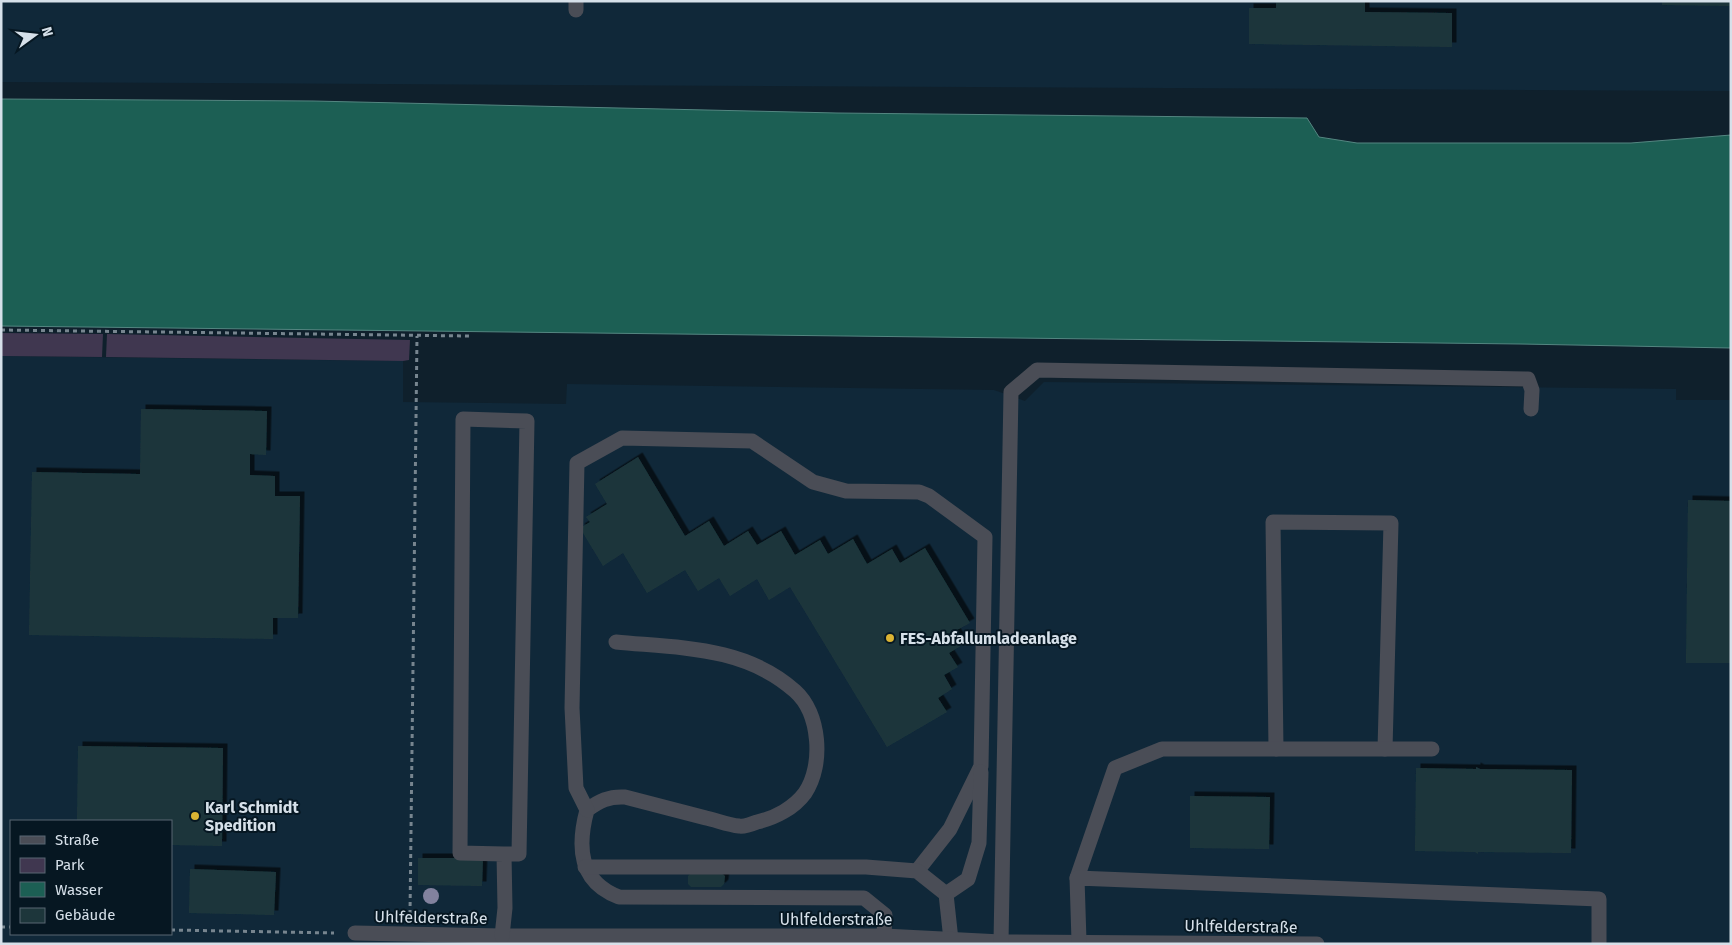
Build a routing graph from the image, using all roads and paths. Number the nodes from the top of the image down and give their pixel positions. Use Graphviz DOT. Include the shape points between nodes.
graph roads {
  1 [pos="1,330"];
  2 [pos="417,336"];
  3 [pos="470,336"];
  4 [pos="1531,409"];
  5 [pos="616,642"];
  6 [pos="1276,749"];
  7 [pos="1384,749"];
  8 [pos="1432,749"];
  9 [pos="981,766"];
  10 [pos="587,810"];
  11 [pos="504,854"];
  12 [pos="585,867"];
  13 [pos="916,871"];
  14 [pos="1077,878"];
  15 [pos="946,894"];
  16 [pos="172,930"];
  17 [pos="355,933"];
  18 [pos="410,934"];
  19 [pos="502,936"];
  20 [pos="884,936"];
  21 [pos="951,940"];
  22 [pos="1079,941"];
  23 [pos="1002,942"];
  24 [pos="1317,944"];
  25 [pos="1599,944"];
  1 -- 2 [label="path"];
  2 -- 3 [label="path"];
  2 -- 18 [label="path"];
  4 -- 23 [label="street" via="1532,390 1528,379 1037,370 1011,392"];
  5 -- 10 [label="street" via="727,654 756,665 782,681 807,704 813,721 816,756 805,792 794,804 767,820 740,826 625,797 598,801"];
  6 -- 7 [label="street"];
  6 -- 7 [label="street" via="1273,522 1391,523"];
  6 -- 14 [label="street" via="1162,749 1115,768"];
  7 -- 8 [label="street"];
  9 -- 10 [label="street" via="985,537 929,496 919,492 846,491 812,482 752,441 622,438 578,463 572,708 576,788"];
  9 -- 13 [label="street" via="950,829"];
  9 -- 15 [label="street" via="979,844 968,879"];
  10 -- 12 [label="street" via="582,838"];
  11 -- 11 [label="street" via="460,853 462,420 528,421 518,854"];
  11 -- 19 [label="street"];
  12 -- 13 [label="street" via="866,867"];
  12 -- 20 [label="street" via="603,891 619,897 864,898 885,915"];
  13 -- 15 [label="street"];
  14 -- 22 [label="street"];
  14 -- 25 [label="street" via="1599,899"];
  15 -- 21 [label="street"];
  16 -- 17 [label="path"];
  17 -- 18 [label="street, Uhlfelderstraße"];
  18 -- 19 [label="street, Uhlfelderstraße"];
  19 -- 20 [label="street, Uhlfelderstraße"];
  20 -- 21 [label="street, Uhlfelderstraße"];
  21 -- 23 [label="street, Uhlfelderstraße"];
  22 -- 23 [label="street, Uhlfelderstraße"];
  22 -- 24 [label="street, Uhlfelderstraße"];
}
